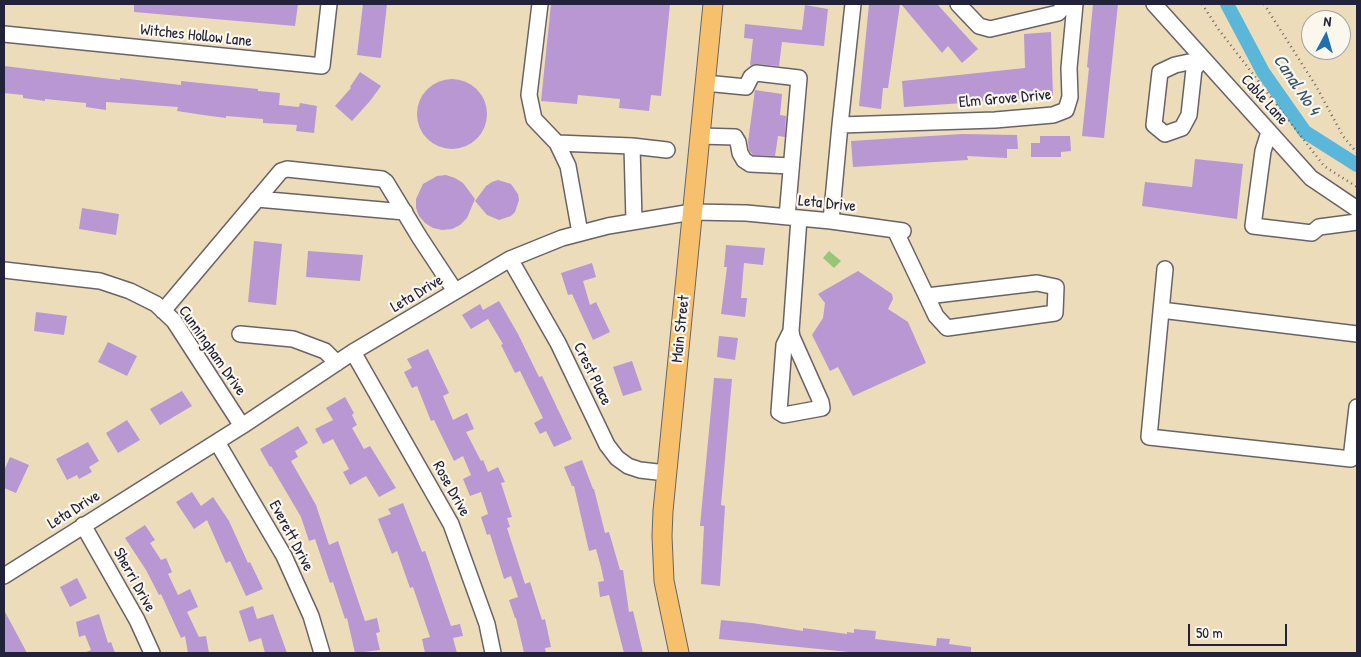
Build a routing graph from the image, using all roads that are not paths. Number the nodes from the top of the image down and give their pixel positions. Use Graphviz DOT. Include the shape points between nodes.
graph roads {
  1 [pos="329,4"];
  2 [pos="540,4"];
  3 [pos="714,4"];
  4 [pos="853,4"];
  5 [pos="958,4"];
  6 [pos="1066,4"];
  7 [pos="1074,4"];
  8 [pos="1154,4"];
  9 [pos="4,34"];
  10 [pos="1203,59"];
  11 [pos="705,83"];
  12 [pos="840,125"];
  13 [pos="1269,132"];
  14 [pos="700,136"];
  15 [pos="558,143"];
  16 [pos="632,146"];
  17 [pos="667,150"];
  18 [pos="791,166"];
  19 [pos="257,199"];
  20 [pos="1357,209"];
  21 [pos="405,212"];
  22 [pos="692,212"];
  23 [pos="793,218"];
  24 [pos="634,221"];
  25 [pos="831,221"];
  26 [pos="1357,222"];
  27 [pos="580,233"];
  28 [pos="510,259"];
  29 [pos="1165,269"];
  30 [pos="4,270"];
  31 [pos="456,292"];
  32 [pos="927,296"];
  33 [pos="1161,310"];
  34 [pos="163,311"];
  35 [pos="791,331"];
  36 [pos="240,334"];
  37 [pos="1357,334"];
  38 [pos="353,352"];
  39 [pos="337,363"];
  40 [pos="1357,407"];
  41 [pos="242,426"];
  42 [pos="217,442"];
  43 [pos="666,473"];
  44 [pos="83,525"];
  45 [pos="4,576"];
  46 [pos="152,653"];
  47 [pos="322,653"];
  48 [pos="493,653"];
  49 [pos="679,653"];
  1 -- 9 [label="street, Witches Hollow Lane" via="322,66"];
  2 -- 15 [label="street" via="529,95 534,119"];
  3 -- 11 [label="main road, Main Street"];
  4 -- 12 [label="street"];
  5 -- 6 [label="street" via="978,26 990,29 1058,13"];
  7 -- 12 [label="street, Elm Grove Drive" via="1070,97 1066,110 995,120"];
  8 -- 10 [label="street, Cable Lane"];
  10 -- 10 [label="street" via="1194,69 1189,115 1182,128 1165,134 1154,125 1160,72 1175,64"];
  10 -- 13 [label="street, Cable Lane"];
  11 -- 14 [label="main road, Main Street"];
  11 -- 18 [label="street" via="746,87 756,73 799,78"];
  12 -- 25 [label="street"];
  13 -- 20 [label="street, Cable Lane" via="1311,178"];
  13 -- 26 [label="street" via="1263,152 1253,226 1312,233 1320,227"];
  14 -- 18 [label="street" via="735,137 740,153 750,164"];
  14 -- 22 [label="main road, Main Street"];
  15 -- 16 [label="street"];
  15 -- 27 [label="street" via="568,166"];
  16 -- 17 [label="street"];
  16 -- 24 [label="street"];
  18 -- 23 [label="street"];
  19 -- 21 [label="street"];
  19 -- 21 [label="street" via="287,168 382,179"];
  19 -- 34 [label="street"];
  21 -- 31 [label="street"];
  22 -- 23 [label="street, Leta Drive" via="720,211"];
  22 -- 24 [label="street, Leta Drive"];
  22 -- 43 [label="main road, Main Street"];
  23 -- 25 [label="street, Leta Drive"];
  23 -- 35 [label="street"];
  24 -- 27 [label="street, Leta Drive"];
  25 -- 32 [label="street, Leta Drive" via="899,231"];
  27 -- 28 [label="street, Leta Drive"];
  28 -- 31 [label="street, Leta Drive"];
  28 -- 43 [label="street, Crest Place" via="558,343 607,445 628,466"];
  29 -- 33 [label="street"];
  30 -- 34 [label="street, Cunningham Drive" via="100,281 130,291"];
  31 -- 38 [label="street, Leta Drive"];
  32 -- 32 [label="street" via="936,316 947,328 1055,313 1056,287 1038,282"];
  33 -- 37 [label="street"];
  33 -- 40 [label="street" via="1149,437 1351,460"];
  34 -- 41 [label="street, Cunningham Drive" via="174,321"];
  35 -- 35 [label="street" via="822,408 784,415 779,412 783,354"];
  36 -- 39 [label="street" via="293,339 325,351"];
  38 -- 39 [label="street, Leta Drive"];
  38 -- 48 [label="street, Rose Drive" via="451,524 487,624"];
  39 -- 41 [label="street, Leta Drive"];
  41 -- 42 [label="street, Leta Drive"];
  42 -- 44 [label="street, Leta Drive"];
  42 -- 47 [label="street, Everett Drive" via="284,556 311,616"];
  43 -- 49 [label="main road, Main Street" via="662,559"];
  44 -- 45 [label="street, Leta Drive"];
  44 -- 46 [label="street, Sherri Drive"];
}
